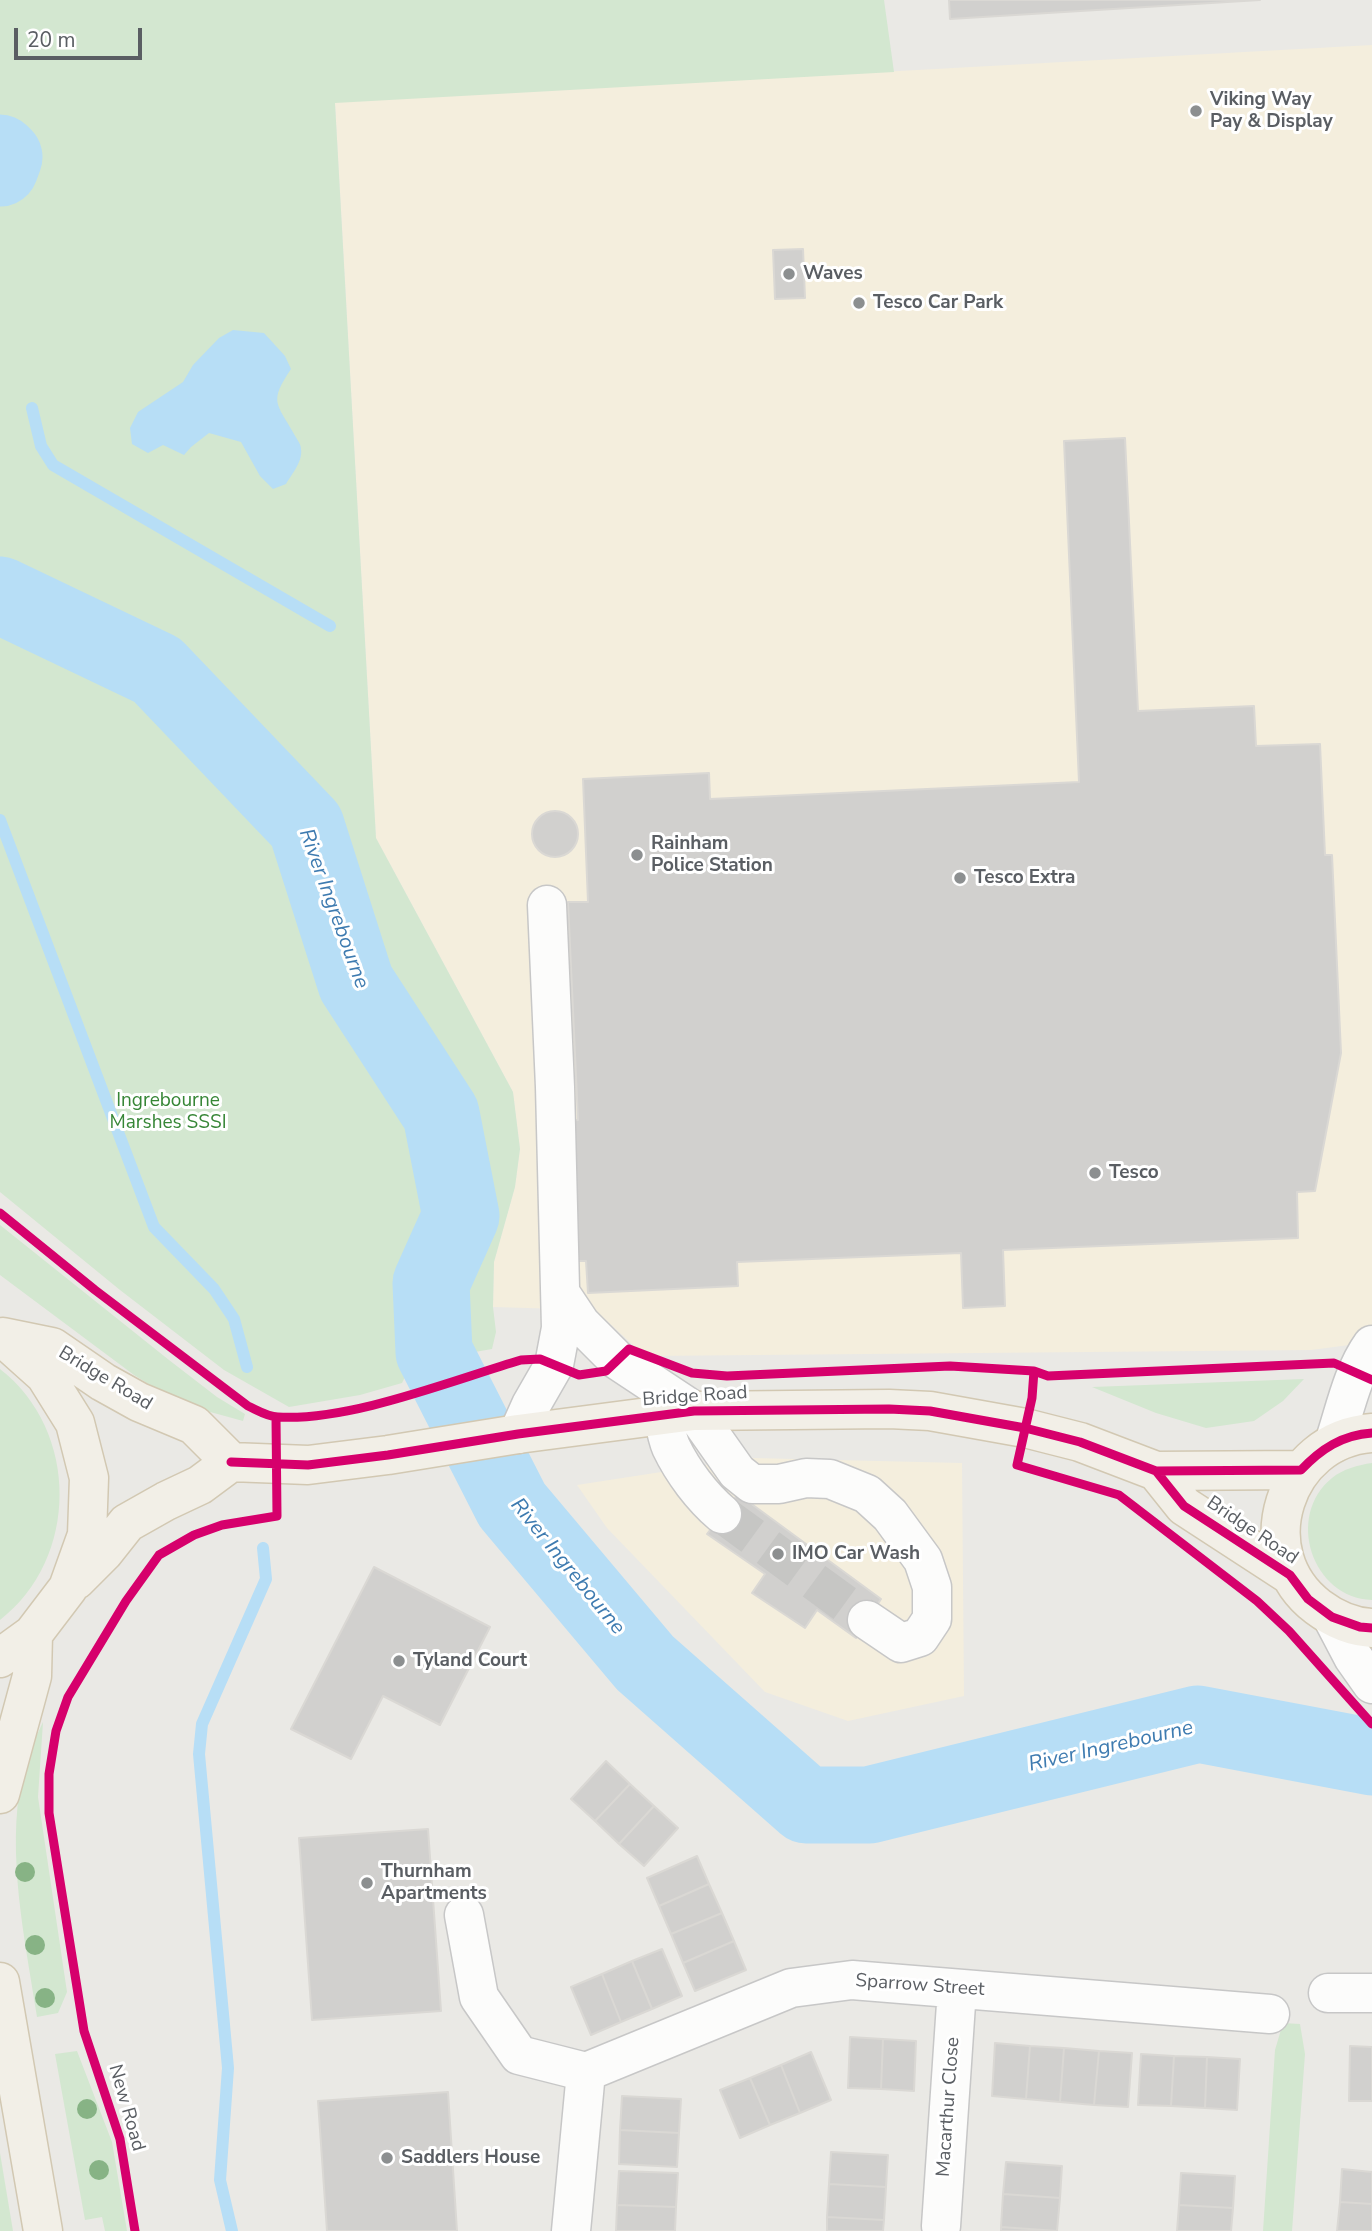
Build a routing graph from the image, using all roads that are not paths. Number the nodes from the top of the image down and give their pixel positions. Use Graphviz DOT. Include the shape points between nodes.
graph roads {
  1 [pos="547,905"];
  2 [pos="561,1294"];
  3 [pos="1,1337"];
  4 [pos="1372,1345"];
  5 [pos="678,1413"];
  6 [pos="1372,1433"];
  7 [pos="518,1434"];
  8 [pos="1334,1443"];
  9 [pos="231,1462"];
  10 [pos="1301,1470"];
  11 [pos="1156,1471"];
  12 [pos="722,1514"];
  13 [pos="1290,1575"];
  14 [pos="68,1588"];
  15 [pos="1332,1617"];
  16 [pos="867,1620"];
  17 [pos="1372,1628"];
  18 [pos="33,1634"];
  19 [pos="0,1658"];
  20 [pos="1372,1684"];
  21 [pos="0,1794"];
  22 [pos="464,1915"];
  23 [pos="0,1982"];
  24 [pos="957,1989"];
  25 [pos="1328,1993"];
  26 [pos="1372,1993"];
  27 [pos="1270,2014"];
  28 [pos="586,2072"];
  29 [pos="941,2226"];
  30 [pos="43,2231"];
  31 [pos="571,2231"];
  1 -- 2 [label="street"];
  2 -- 5 [label="street" via="581,1324"];
  2 -- 7 [label="street" via="554,1365"];
  3 -- 9 [label="main road, Bridge Road" via="52,1347 139,1402 194,1425"];
  3 -- 14 [label="main road" via="45,1374 75,1423 89,1478 87,1535"];
  4 -- 8 [label="street" via="1356,1374"];
  5 -- 7 [label="main road, Bridge Road"];
  5 -- 11 [label="main road, Bridge Road" via="930,1411 1057,1435"];
  5 -- 12 [label="street" via="670,1446"];
  5 -- 16 [label="street" via="752,1485 830,1479 867,1494 890,1514 923,1560 932,1587 932,1619 920,1637 901,1643"];
  6 -- 8 [label="main road, Bridge Road"];
  7 -- 9 [label="main road, Bridge Road" via="307,1465"];
  8 -- 10 [label="main road, Bridge Road"];
  9 -- 14 [label="main road" via="200,1485 127,1523"];
  10 -- 11 [label="main road, Bridge Road"];
  10 -- 13 [label="main road, Bridge Road" via="1287,1494 1280,1521"];
  11 -- 13 [label="main road, Bridge Road" via="1184,1506"];
  13 -- 15 [label="main road, Bridge Road" via="1308,1599"];
  14 -- 18 [label="main road"];
  15 -- 17 [label="main road, Bridge Road"];
  15 -- 20 [label="street"];
  18 -- 19 [label="main road"];
  18 -- 21 [label="main road" via="32,1676"];
  22 -- 28 [label="street" via="479,1997 519,2055"];
  23 -- 30 [label="main road"];
  24 -- 27 [label="street, Sparrow Street"];
  24 -- 28 [label="street, Sparrow Street" via="852,1980 791,1989"];
  24 -- 29 [label="street, Macarthur Close"];
  25 -- 26 [label="street"];
  28 -- 31 [label="street"];
}
